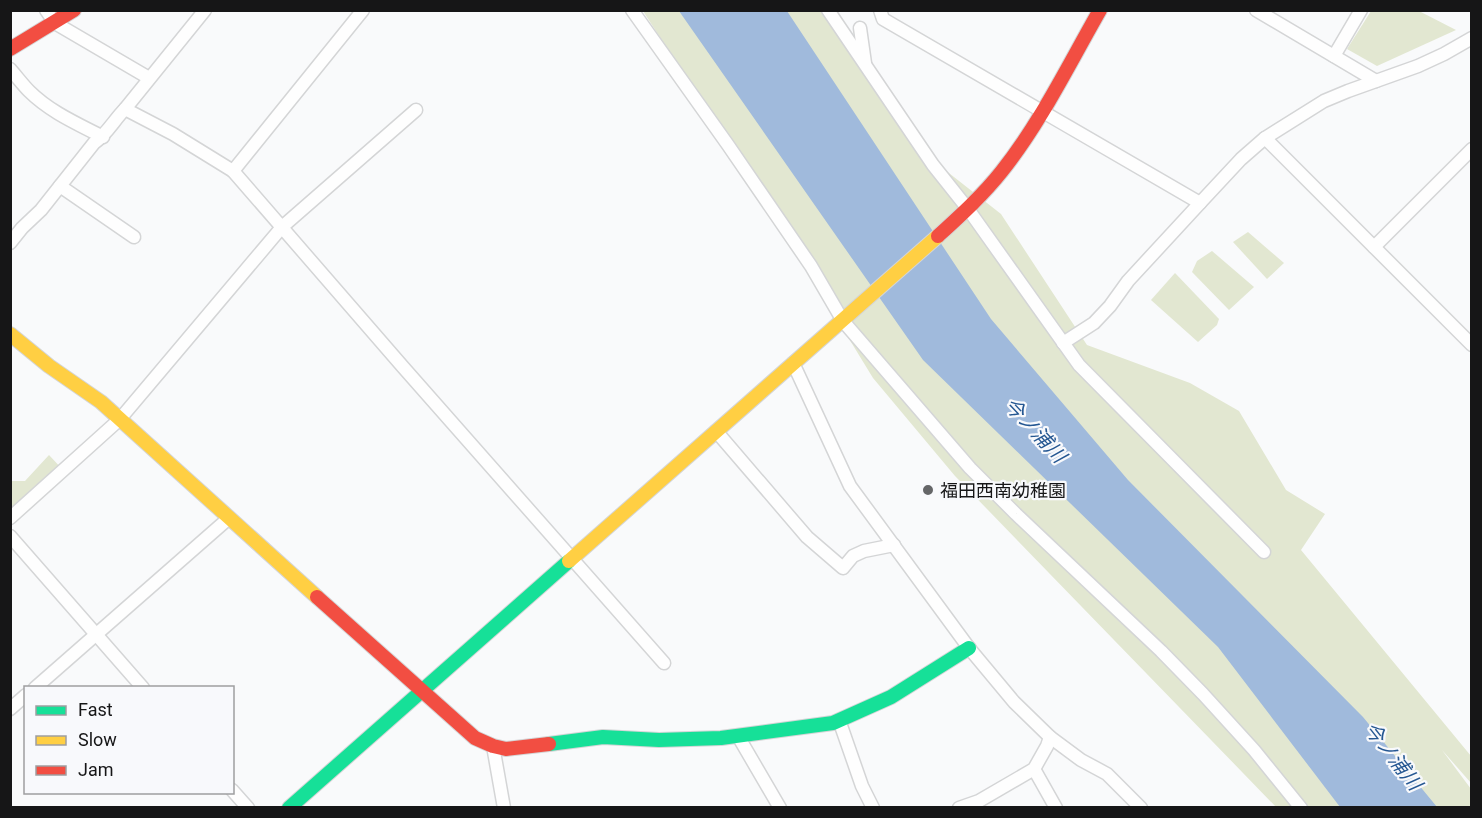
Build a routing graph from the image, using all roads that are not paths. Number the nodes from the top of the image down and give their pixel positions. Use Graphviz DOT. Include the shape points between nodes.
graph roads {
  1 [pos="46,10"];
  2 [pos="74,10"];
  3 [pos="205,10"];
  4 [pos="363,10"];
  5 [pos="632,10"];
  6 [pos="828,10"];
  7 [pos="880,10"];
  8 [pos="1100,10"];
  9 [pos="1256,10"];
  10 [pos="1361,10"];
  11 [pos="55,22"];
  12 [pos="860,28"];
  13 [pos="1472,38"];
  14 [pos="10,49"];
  15 [pos="1334,56"];
  16 [pos="866,66"];
  17 [pos="10,69"];
  18 [pos="149,78"];
  19 [pos="1376,81"];
  20 [pos="125,109"];
  21 [pos="416,110"];
  22 [pos="1042,110"];
  23 [pos="103,136"];
  24 [pos="1265,138"];
  25 [pos="1472,149"];
  26 [pos="233,171"];
  27 [pos="60,186"];
  28 [pos="1200,203"];
  29 [pos="967,210"];
  30 [pos="282,227"];
  31 [pos="134,237"];
  32 [pos="10,243"];
  33 [pos="1374,247"];
  34 [pos="845,319"];
  35 [pos="10,334"];
  36 [pos="1063,343"];
  37 [pos="1472,345"];
  38 [pos="793,363"];
  39 [pos="120,419"];
  40 [pos="716,431"];
  41 [pos="10,518"];
  42 [pos="229,518"];
  43 [pos="10,537"];
  44 [pos="894,545"];
  45 [pos="1264,552"];
  46 [pos="571,558"];
  47 [pos="96,634"];
  48 [pos="969,648"];
  49 [pos="664,663"];
  50 [pos="36,686"];
  51 [pos="142,686"];
  52 [pos="420,691"];
  53 [pos="24,698"];
  54 [pos="10,709"];
  55 [pos="839,720"];
  56 [pos="738,736"];
  57 [pos="1050,737"];
  58 [pos="493,746"];
  59 [pos="1034,769"];
  60 [pos="234,792"];
  61 [pos="248,807"];
  62 [pos="289,807"];
  63 [pos="504,807"];
  64 [pos="780,807"];
  65 [pos="873,807"];
  66 [pos="959,807"];
  67 [pos="1056,807"];
  68 [pos="1141,807"];
  69 [pos="1301,807"];
  1 -- 11 [label="street"];
  2 -- 11 [label="main road"];
  3 -- 18 [label="street"];
  4 -- 26 [label="street"];
  5 -- 34 [label="street" via="729,145"];
  6 -- 16 [label="street"];
  7 -- 22 [label="street" via="883,19"];
  8 -- 22 [label="main road"];
  9 -- 15 [label="street"];
  10 -- 15 [label="street"];
  11 -- 14 [label="main road"];
  11 -- 18 [label="street"];
  12 -- 16 [label="street"];
  13 -- 19 [label="street" via="1418,66"];
  15 -- 19 [label="street"];
  16 -- 29 [label="street"];
  17 -- 23 [label="street" via="45,104"];
  18 -- 20 [label="street"];
  19 -- 24 [label="street" via="1324,101"];
  20 -- 23 [label="street"];
  20 -- 26 [label="street"];
  21 -- 30 [label="street"];
  22 -- 28 [label="street"];
  22 -- 29 [label="main road" via="1013,157"];
  23 -- 27 [label="street"];
  24 -- 28 [label="street"];
  24 -- 33 [label="street"];
  25 -- 33 [label="street"];
  26 -- 30 [label="street"];
  27 -- 31 [label="street"];
  27 -- 32 [label="street"];
  28 -- 36 [label="street" via="1094,323"];
  29 -- 34 [label="main road"];
  29 -- 36 [label="street"];
  30 -- 39 [label="street"];
  30 -- 46 [label="street"];
  33 -- 37 [label="street"];
  34 -- 38 [label="main road"];
  34 -- 69 [label="street" via="970,468 1168,658"];
  35 -- 39 [label="main road"];
  36 -- 45 [label="street" via="1079,365"];
  38 -- 40 [label="main road"];
  38 -- 44 [label="street" via="850,486"];
  39 -- 41 [label="street"];
  39 -- 42 [label="main road"];
  40 -- 44 [label="street" via="807,537 843,568 853,556 864,551"];
  40 -- 46 [label="main road"];
  42 -- 47 [label="street"];
  42 -- 52 [label="main road"];
  43 -- 47 [label="street"];
  44 -- 48 [label="street"];
  46 -- 49 [label="street"];
  46 -- 52 [label="main road"];
  47 -- 50 [label="street"];
  47 -- 51 [label="street"];
  48 -- 55 [label="main road" via="891,697"];
  48 -- 57 [label="street" via="1014,702"];
  52 -- 58 [label="main road" via="475,738"];
  52 -- 62 [label="main road"];
  53 -- 54 [label="street"];
  55 -- 56 [label="main road"];
  55 -- 65 [label="street"];
  56 -- 58 [label="main road" via="659,740 603,737 506,749"];
  56 -- 64 [label="street"];
  57 -- 59 [label="street"];
  57 -- 68 [label="street" via="1107,774"];
  58 -- 63 [label="street"];
  59 -- 66 [label="street" via="979,801"];
  59 -- 67 [label="street"];
  60 -- 61 [label="street"];
}
